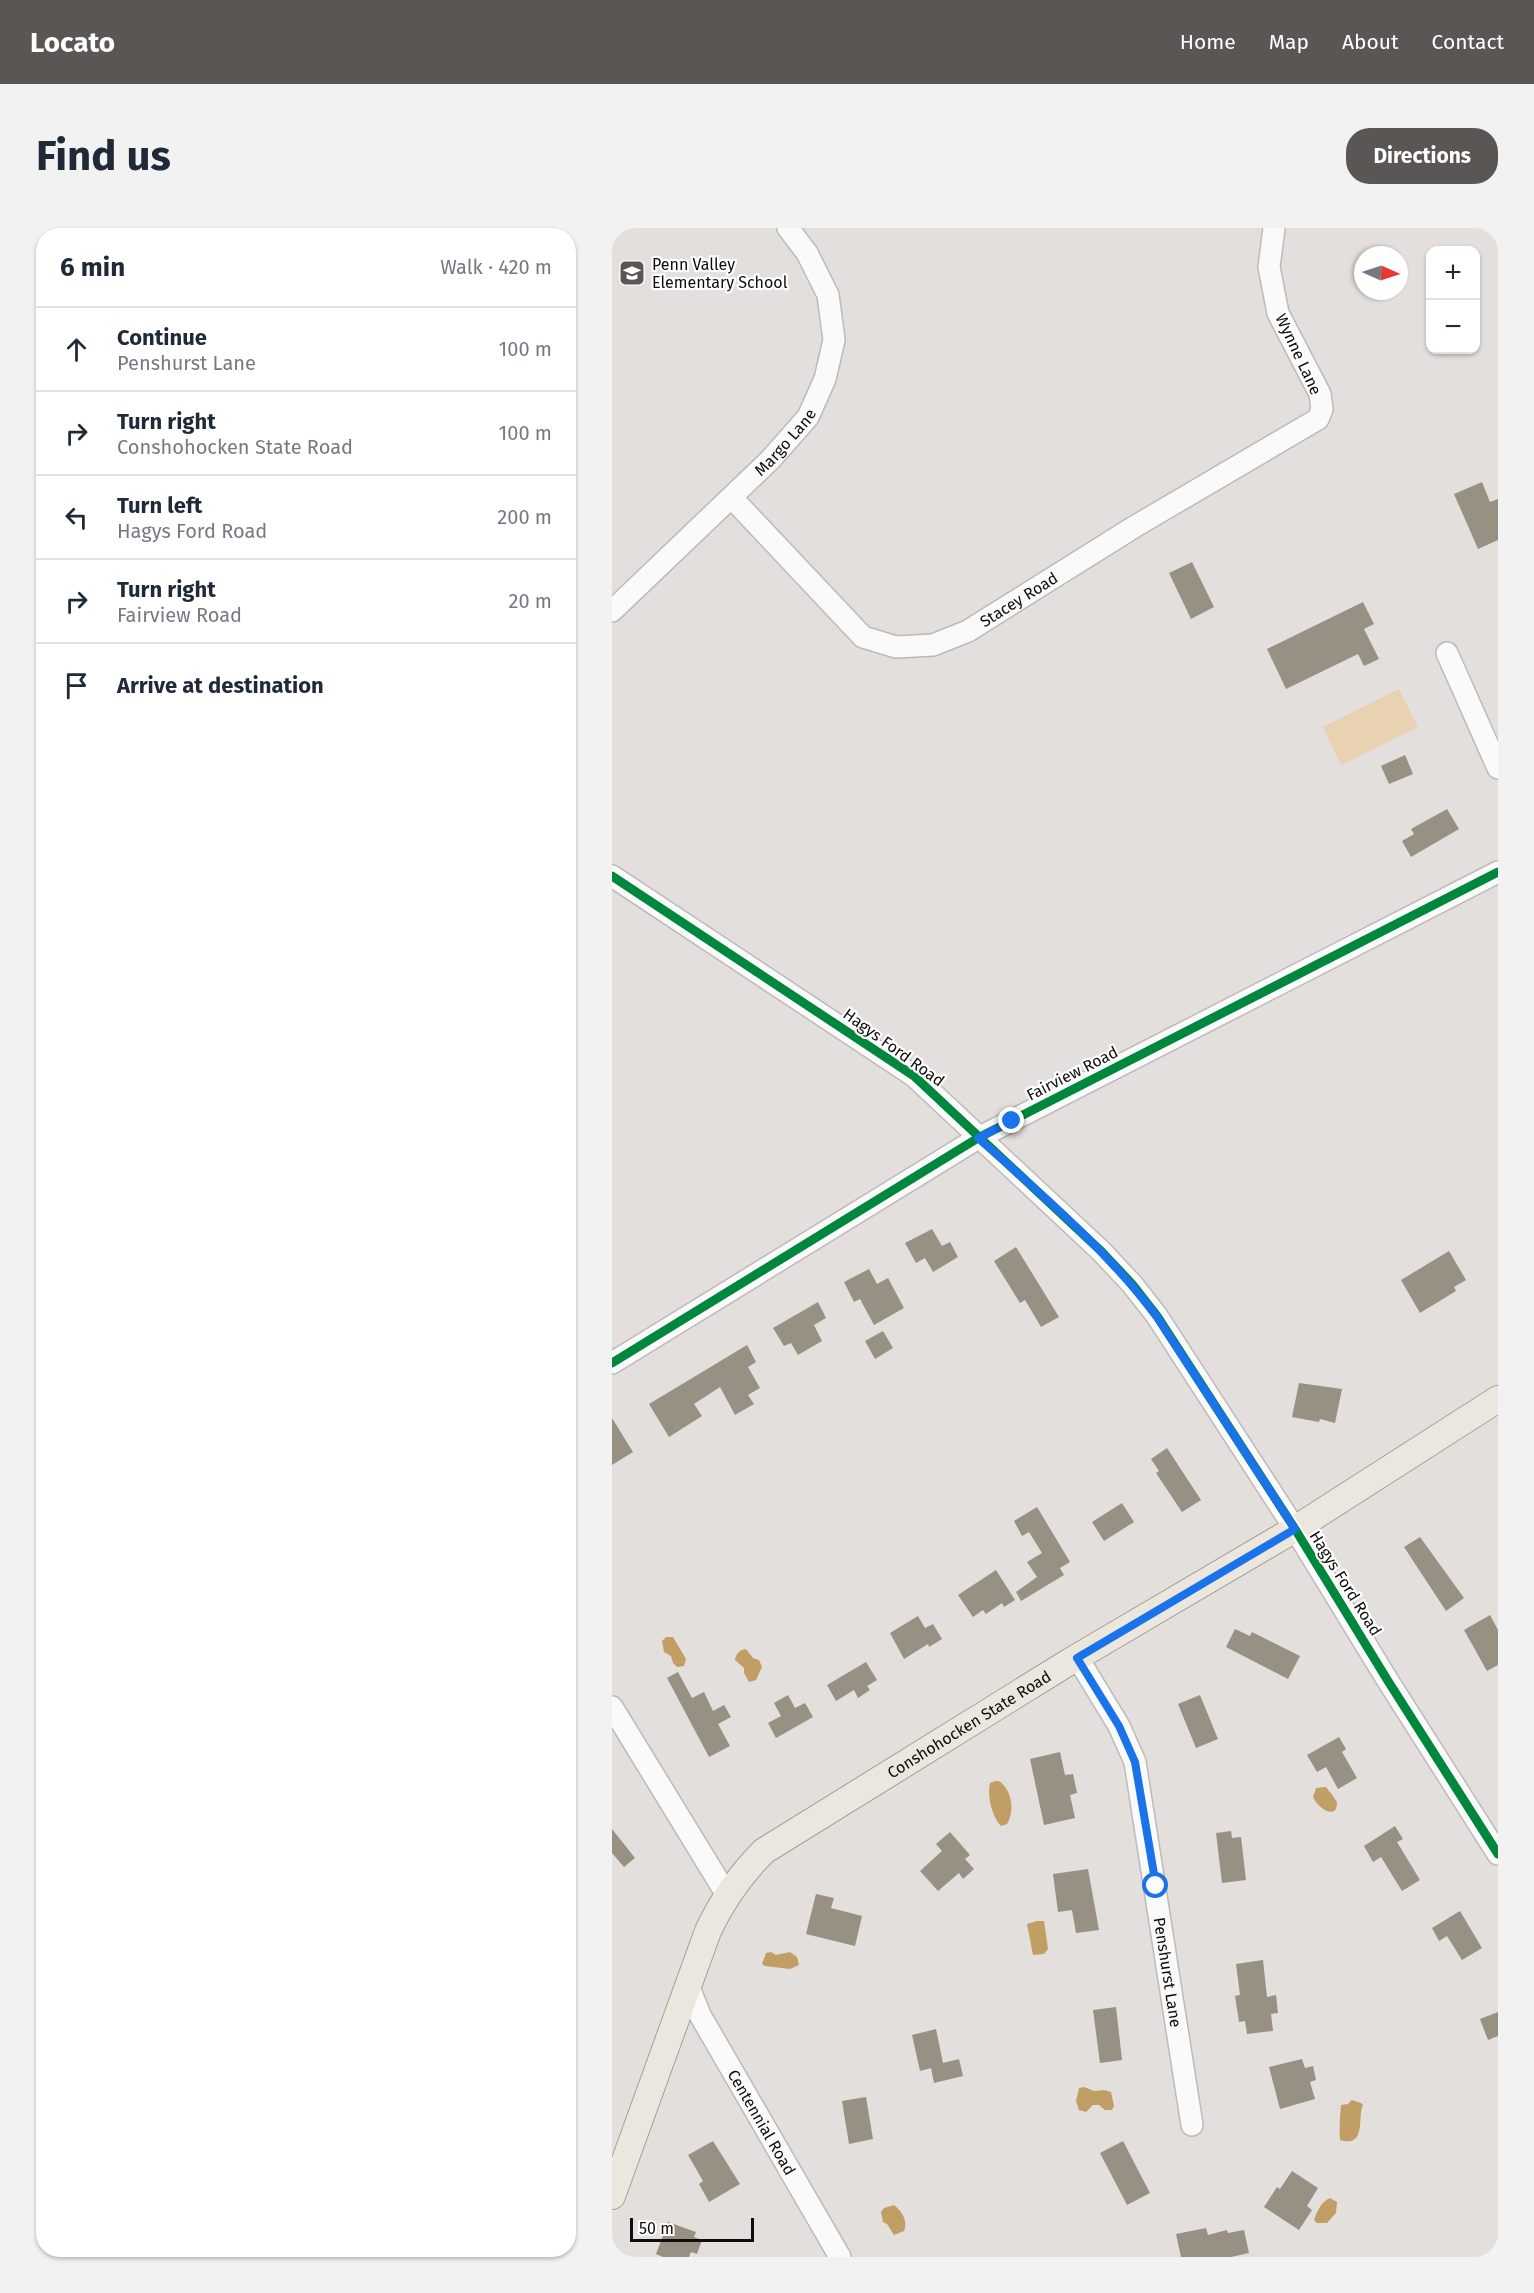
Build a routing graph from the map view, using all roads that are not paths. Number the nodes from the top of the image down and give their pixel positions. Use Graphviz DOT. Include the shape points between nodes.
graph roads {
  1 [pos="788,228"];
  2 [pos="1274,228"];
  3 [pos="1322,409"];
  4 [pos="732,498"];
  5 [pos="612,611"];
  6 [pos="1447,653"];
  7 [pos="1498,768"];
  8 [pos="1498,872"];
  9 [pos="612,876"];
  10 [pos="978,1138"];
  11 [pos="612,1363"];
  12 [pos="1498,1399"];
  13 [pos="1295,1529"];
  14 [pos="1077,1658"];
  15 [pos="612,1707"];
  16 [pos="1498,1854"];
  17 [pos="727,1894"];
  18 [pos="688,1985"];
  19 [pos="1192,2125"];
  20 [pos="612,2196"];
  21 [pos="840,2257"];
  1 -- 4 [label="street, Margo Lane" via="807,253 828,295 834,340 825,379 808,417"];
  2 -- 3 [label="street, Wynne Lane" via="1269,267 1278,313 1320,394"];
  3 -- 4 [label="street, Stacey Road" via="1312,424 1134,527 968,631 933,645 896,647 863,637"];
  4 -- 5 [label="street, Margo Lane"];
  6 -- 7 [label="street"];
  8 -- 10 [label="street, Fairview Road"];
  9 -- 10 [label="street, Hagys Ford Road" via="906,1070"];
  10 -- 11 [label="street, Fairview Road"];
  10 -- 13 [label="street, Hagys Ford Road" via="1132,1284"];
  12 -- 13 [label="main road, Conshohocken State Road"];
  13 -- 14 [label="main road, Conshohocken State Road"];
  13 -- 16 [label="street, Hagys Ford Road"];
  14 -- 17 [label="main road, Conshohocken State Road" via="779,1839 751,1864"];
  14 -- 19 [label="street, Penshurst Lane" via="1119,1726 1135,1762"];
  15 -- 17 [label="street"];
  17 -- 18 [label="main road, Conshohocken State Road"];
  18 -- 20 [label="main road, Conshohocken State Road"];
  18 -- 21 [label="street, Centennial Road" via="700,2014"];
}
